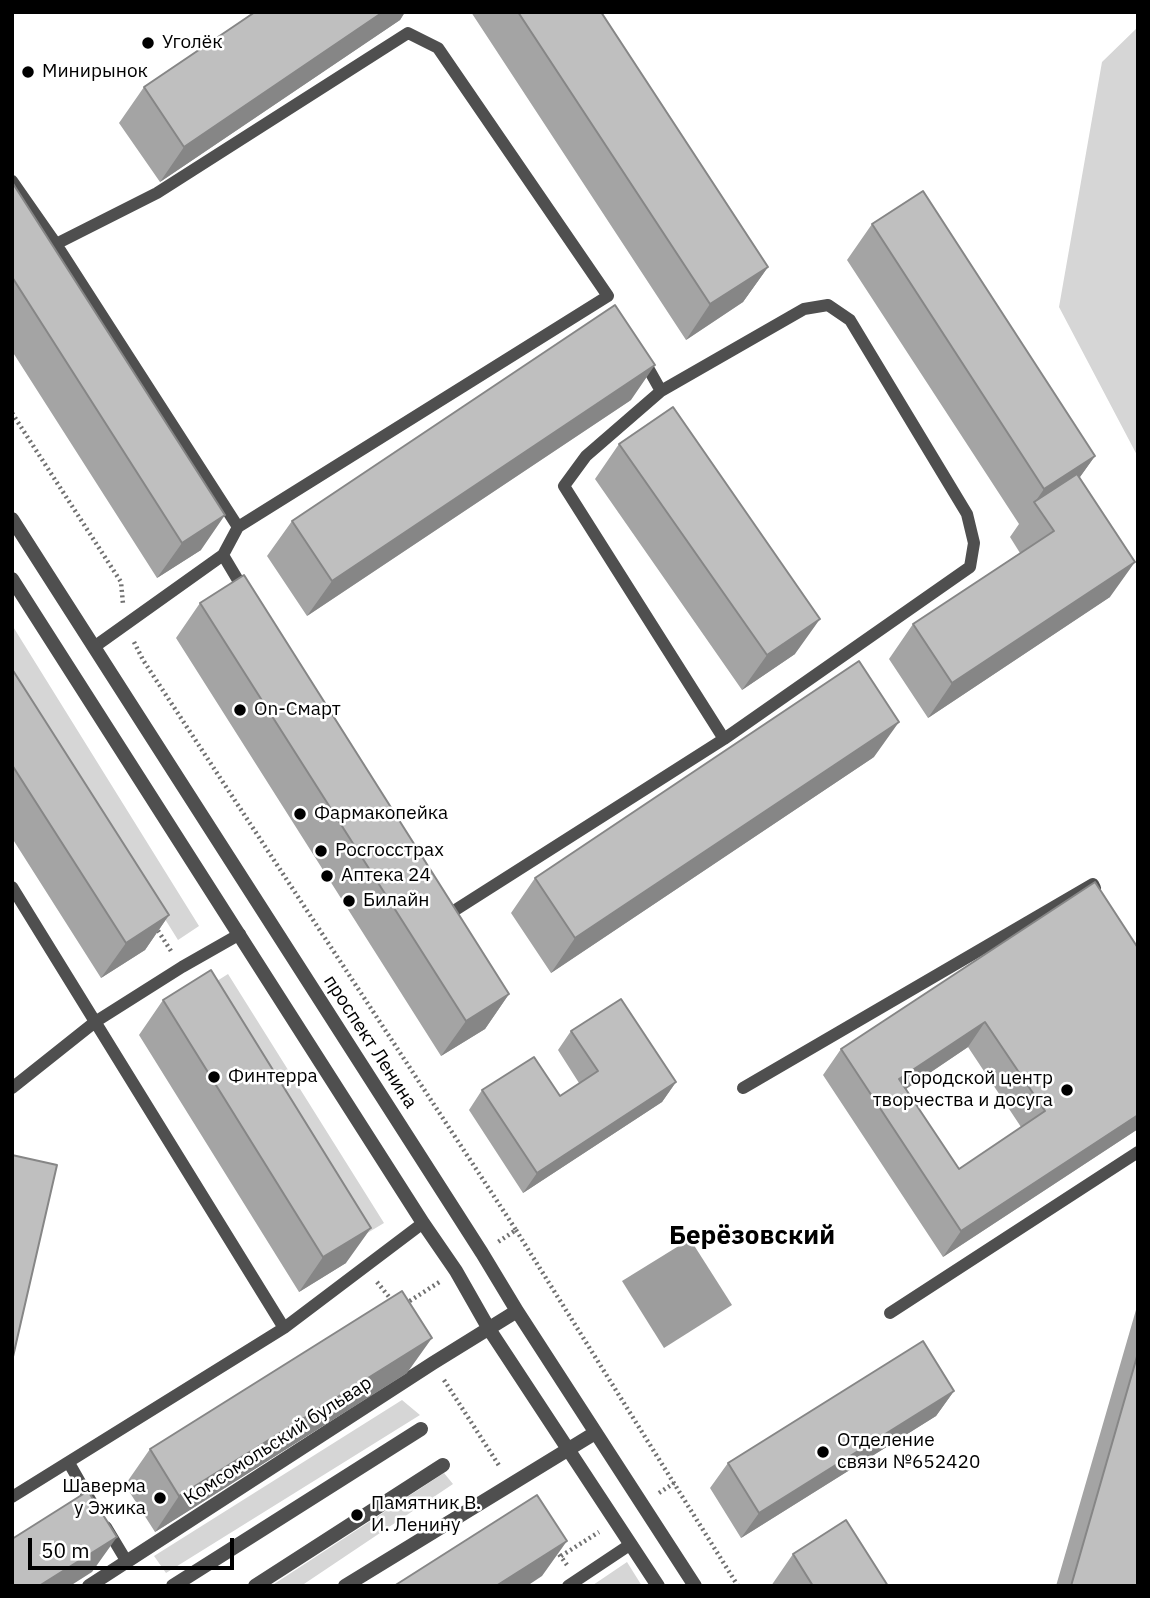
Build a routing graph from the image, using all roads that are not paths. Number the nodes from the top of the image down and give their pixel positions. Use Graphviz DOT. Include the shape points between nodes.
graph roads {
  1 [pos="12,181"];
  2 [pos="56,244"];
  3 [pos="634,343"];
  4 [pos="661,391"];
  5 [pos="12,519"];
  6 [pos="238,527"];
  7 [pos="223,555"];
  8 [pos="12,579"];
  9 [pos="250,599"];
  10 [pos="93,647"];
  11 [pos="724,739"];
  12 [pos="12,887"];
  13 [pos="434,890"];
  14 [pos="1099,895"];
  15 [pos="240,934"];
  16 [pos="95,1022"];
  17 [pos="12,1088"];
  18 [pos="743,1088"];
  19 [pos="1138,1152"];
  20 [pos="423,1223"];
  21 [pos="517,1311"];
  22 [pos="890,1312"];
  23 [pos="284,1328"];
  24 [pos="489,1329"];
  25 [pos="421,1429"];
  26 [pos="595,1433"];
  27 [pos="569,1449"];
  28 [pos="69,1463"];
  29 [pos="443,1465"];
  30 [pos="12,1497"];
  31 [pos="631,1544"];
  32 [pos="127,1562"];
  33 [pos="573,1583"];
  34 [pos="89,1586"];
  35 [pos="173,1586"];
  36 [pos="255,1586"];
  37 [pos="345,1586"];
  38 [pos="658,1586"];
  39 [pos="695,1586"];
  1 -- 2 [label="lane"];
  2 -- 6 [label="lane"];
  2 -- 6 [label="lane" via="157,193 408,33 438,48 611,302"];
  3 -- 4 [label="lane"];
  4 -- 11 [label="lane" via="586,456 564,486"];
  4 -- 11 [label="lane" via="804,309 828,305 850,320 967,513 974,543 970,567"];
  5 -- 10 [label="street, проспект Ленина"];
  6 -- 7 [label="lane"];
  7 -- 9 [label="lane"];
  7 -- 10 [label="lane"];
  8 -- 15 [label="street"];
  10 -- 21 [label="street, проспект Ленина"];
  11 -- 13 [label="lane" via="449,914"];
  12 -- 16 [label="lane"];
  14 -- 18 [label="lane" via="1093,884"];
  15 -- 16 [label="lane"];
  15 -- 20 [label="street"];
  16 -- 17 [label="lane"];
  16 -- 23 [label="lane"];
  19 -- 22 [label="lane"];
  20 -- 23 [label="lane"];
  20 -- 24 [label="street"];
  21 -- 24 [label="street, Комсомольский бульвар"];
  21 -- 26 [label="street, проспект Ленина"];
  23 -- 28 [label="lane"];
  24 -- 27 [label="street"];
  24 -- 32 [label="street, Комсомольский бульвар"];
  25 -- 35 [label="street"];
  26 -- 27 [label="street"];
  26 -- 39 [label="street, проспект Ленина"];
  27 -- 31 [label="street"];
  27 -- 37 [label="street"];
  28 -- 30 [label="lane"];
  28 -- 32 [label="lane"];
  29 -- 36 [label="street"];
  31 -- 33 [label="lane"];
  31 -- 38 [label="street"];
  32 -- 34 [label="street, Комсомольский бульвар"];
}
